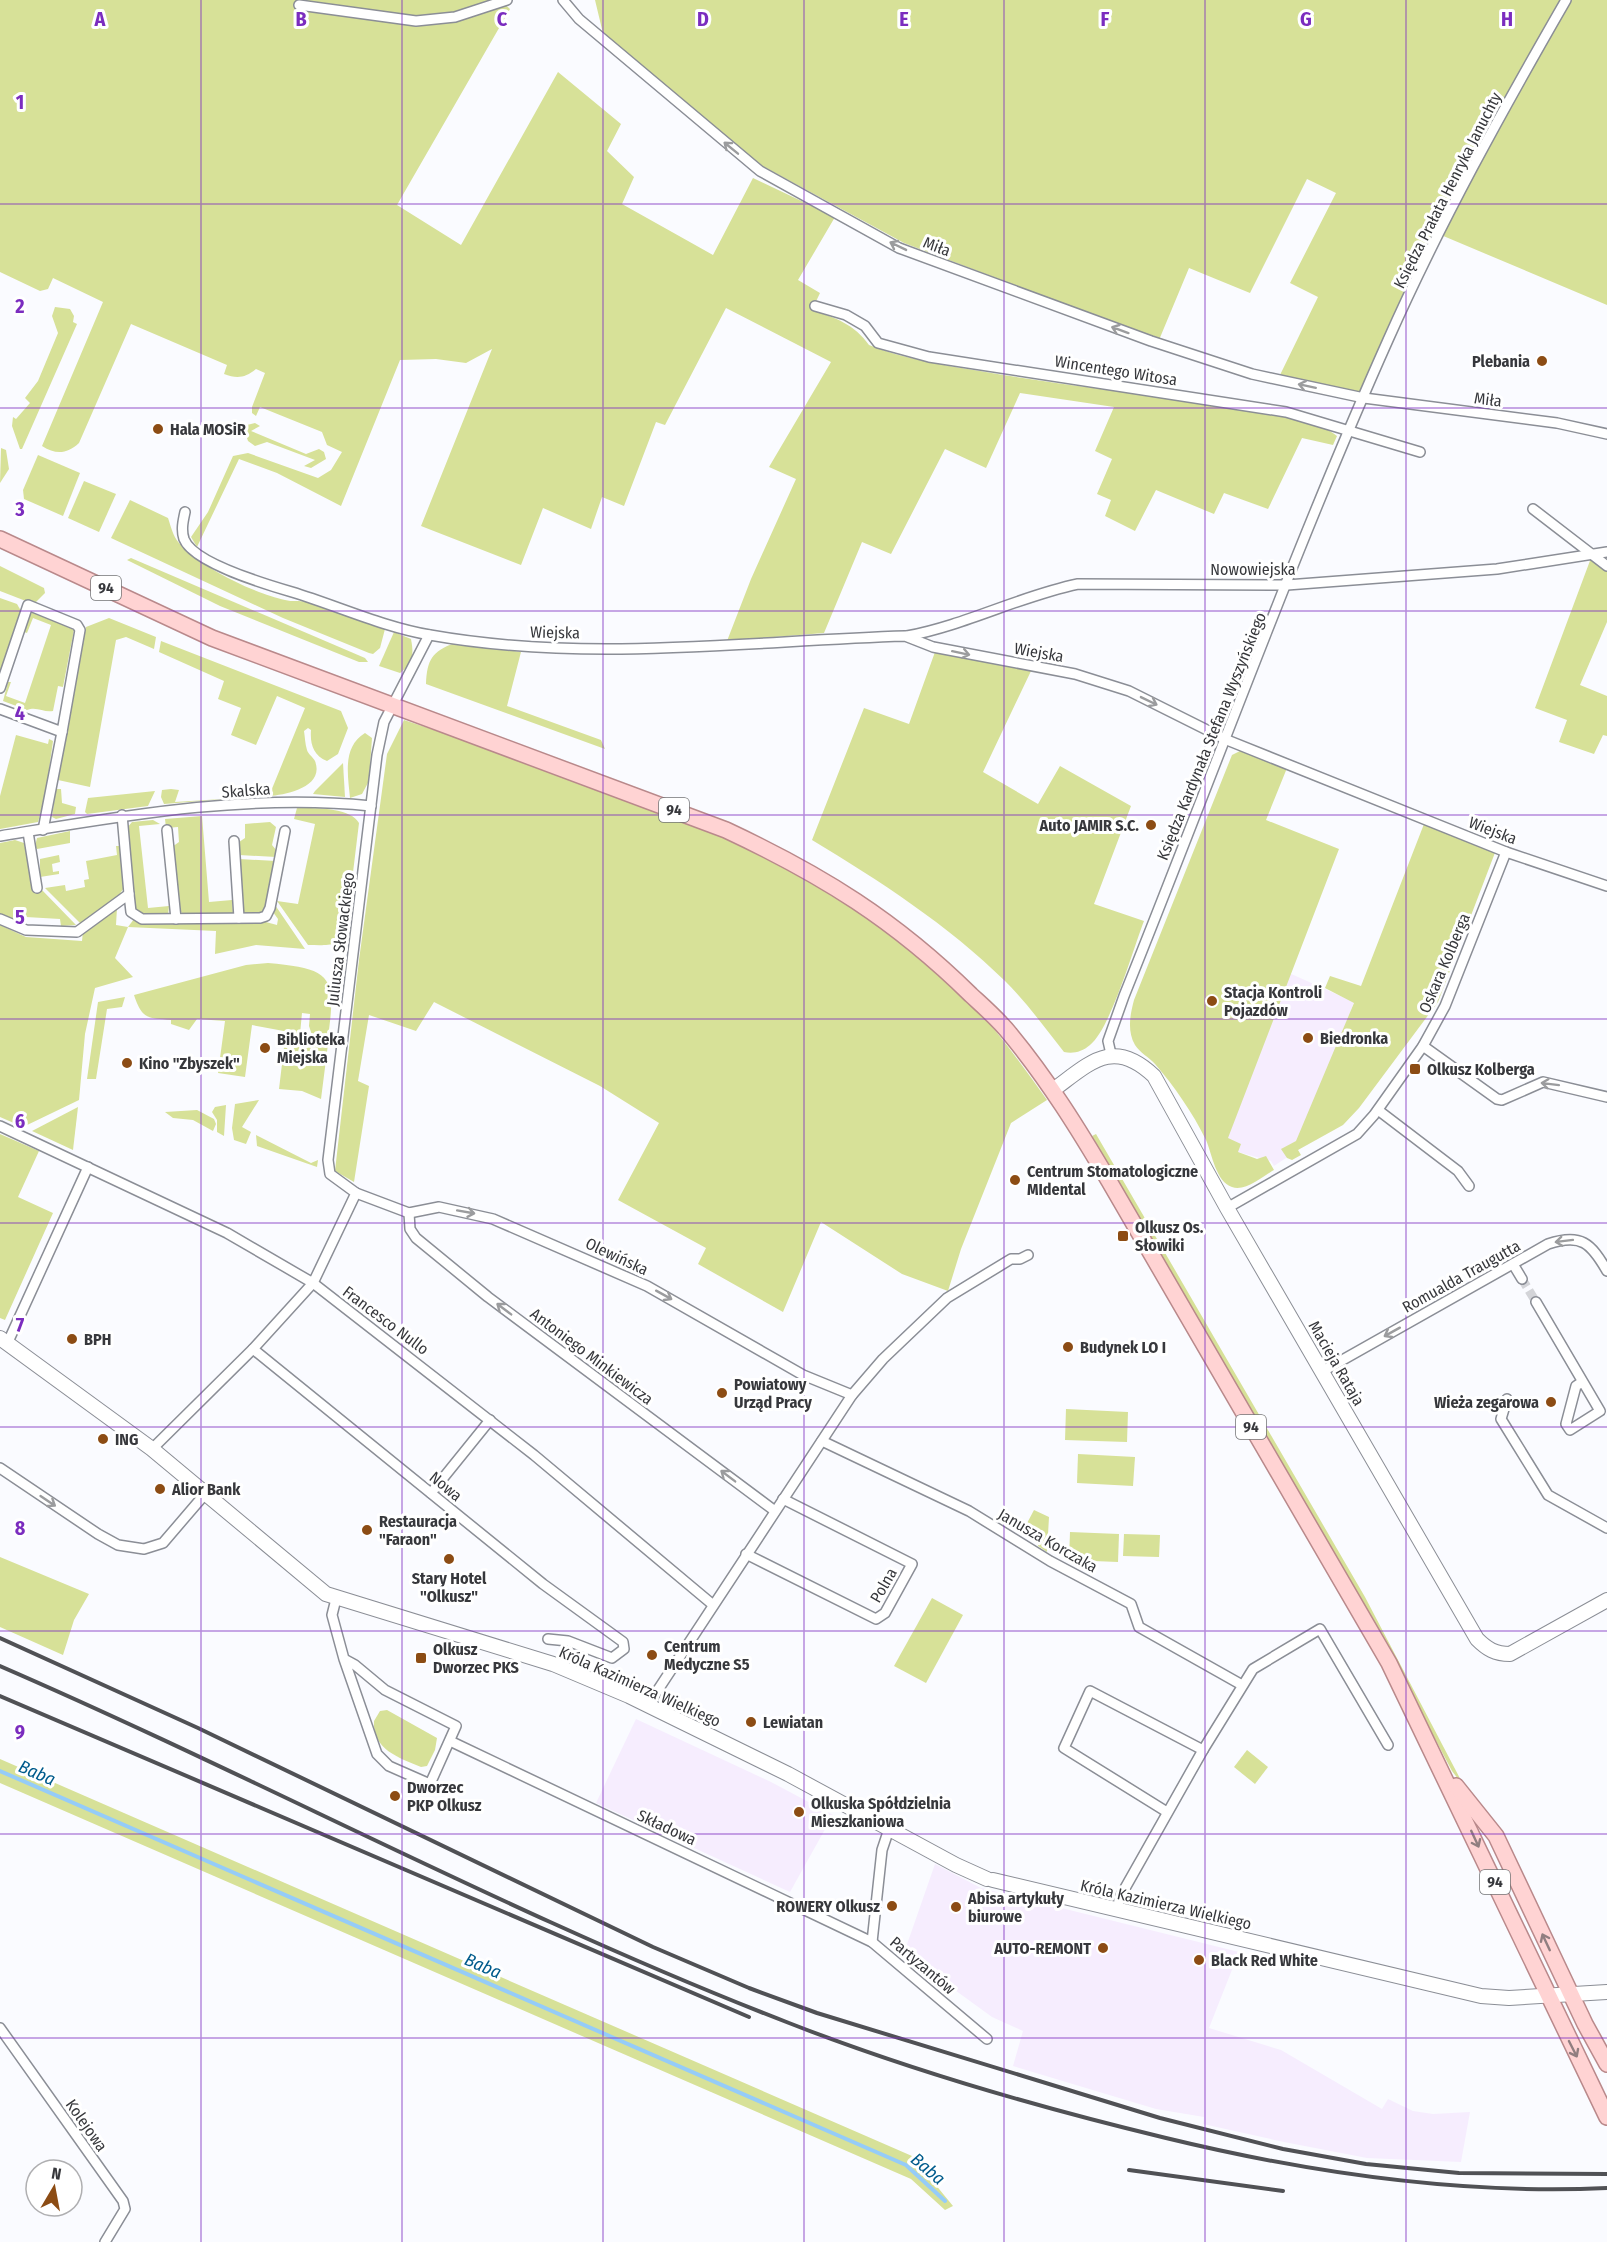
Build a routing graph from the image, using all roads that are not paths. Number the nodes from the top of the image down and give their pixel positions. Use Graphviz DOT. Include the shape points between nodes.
graph roads {
  1 [pos="507,0"];
  2 [pos="563,0"];
  3 [pos="1566,0"];
  4 [pos="299,5"];
  5 [pos="815,306"];
  6 [pos="1364,398"];
  7 [pos="1349,431"];
  8 [pos="1607,434"];
  9 [pos="1420,452"];
  10 [pos="1533,509"];
  11 [pos="185,512"];
  12 [pos="0,539"];
  13 [pos="1607,552"];
  14 [pos="1593,555"];
  15 [pos="1607,566"];
  16 [pos="1287,585"];
  17 [pos="429,635"];
  18 [pos="905,636"];
  19 [pos="0,688"];
  20 [pos="392,708"];
  21 [pos="0,709"];
  22 [pos="62,732"];
  23 [pos="1227,740"];
  24 [pos="371,806"];
  25 [pos="123,814"];
  26 [pos="43,830"];
  27 [pos="167,830"];
  28 [pos="285,831"];
  29 [pos="28,832"];
  30 [pos="0,837"];
  31 [pos="234,841"];
  32 [pos="1506,852"];
  33 [pos="1607,886"];
  34 [pos="37,888"];
  35 [pos="129,894"];
  36 [pos="239,918"];
  37 [pos="0,919"];
  38 [pos="176,919"];
  39 [pos="1423,1046"];
  40 [pos="1111,1054"];
  41 [pos="1053,1090"];
  42 [pos="1607,1097"];
  43 [pos="1378,1110"];
  44 [pos="0,1126"];
  45 [pos="88,1167"];
  46 [pos="1468,1186"];
  47 [pos="356,1193"];
  48 [pos="1227,1208"];
  49 [pos="409,1213"];
  50 [pos="1028,1255"];
  51 [pos="1513,1264"];
  52 [pos="1607,1271"];
  53 [pos="1522,1279"];
  54 [pos="313,1283"];
  55 [pos="1536,1302"];
  56 [pos="4,1340"];
  57 [pos="253,1349"];
  58 [pos="1323,1371"];
  59 [pos="1582,1382"];
  60 [pos="852,1395"];
  61 [pos="1507,1398"];
  62 [pos="490,1420"];
  63 [pos="822,1441"];
  64 [pos="152,1449"];
  65 [pos="0,1468"];
  66 [pos="431,1493"];
  67 [pos="205,1494"];
  68 [pos="783,1499"];
  69 [pos="775,1511"];
  70 [pos="1607,1528"];
  71 [pos="746,1554"];
  72 [pos="336,1599"];
  73 [pos="1607,1600"];
  74 [pos="712,1604"];
  75 [pos="548,1639"];
  76 [pos="344,1659"];
  77 [pos="1242,1685"];
  78 [pos="648,1705"];
  79 [pos="450,1741"];
  80 [pos="1388,1745"];
  81 [pos="1203,1750"];
  82 [pos="1441,1767"];
  83 [pos="1167,1812"];
  84 [pos="889,1829"];
  85 [pos="1117,1909"];
  86 [pos="872,1942"];
  87 [pos="1607,1992"];
  88 [pos="1571,1995"];
  89 [pos="1548,1996"];
  90 [pos="0,2028"];
  91 [pos="987,2039"];
  92 [pos="1607,2064"];
  93 [pos="1607,2117"];
  94 [pos="105,2242"];
  1 -- 4 [label="street" via="456,17 416,21"];
  6 -- 2 [label="street, Miła, one-way" via="1217,364 899,248 760,171 579,20"];
  3 -- 6 [label="street, Księdza Prałata Henryka Januchty" via="1486,141 1393,328"];
  5 -- 7 [label="street, Wincentego Witosa" via="846,315 865,326 878,343 930,357 1286,412"];
  6 -- 7 [label="street"];
  6 -- 8 [label="street, Miła" via="1557,423"];
  7 -- 9 [label="street, Wincentego Witosa"];
  7 -- 16 [label="street, Księdza Kardynała Stefana Wyszyńskiego"];
  10 -- 14 [label="street"];
  11 -- 17 [label="street, Wiejska" via="185,540 197,552 233,573"];
  12 -- 20 [label="main road, 94" via="212,638"];
  13 -- 14 [label="street, Nowowiejska"];
  14 -- 15 [label="street"];
  14 -- 16 [label="street, Nowowiejska" via="1497,569"];
  16 -- 18 [label="street, Nowowiejska" via="1078,584 1052,589 955,625"];
  16 -- 23 [label="street, Księdza Kardynała Stefana Wyszyńskiego"];
  17 -- 18 [label="street, Wiejska" via="524,647 648,649"];
  17 -- 20 [label="street, Juliusza Słowackiego"];
  18 -- 23 [label="street, Wiejska, one-way" via="943,649 1086,677 1128,691"];
  19 -- 22 [label="street" via="28,606 78,626"];
  20 -- 24 [label="street, Juliusza Słowackiego" via="384,722"];
  20 -- 41 [label="main road, 94" via="659,803 798,864 866,906 933,957 1009,1032"];
  21 -- 22 [label="street"];
  22 -- 26 [label="street"];
  23 -- 32 [label="street, Wiejska"];
  23 -- 40 [label="street, Księdza Kardynała Stefana Wyszyńskiego" via="1124,996 1108,1041"];
  24 -- 25 [label="street, Skalska" via="296,801"];
  24 -- 47 [label="street, Juliusza Słowackiego" via="328,1160 330,1174"];
  25 -- 26 [label="street, Skalska"];
  25 -- 35 [label="street"];
  26 -- 29 [label="street, Skalska"];
  27 -- 38 [label="street"];
  28 -- 36 [label="street" via="266,916"];
  29 -- 30 [label="street, Skalska"];
  29 -- 34 [label="street"];
  31 -- 36 [label="street"];
  32 -- 33 [label="street, Wiejska"];
  32 -- 39 [label="street, Oskara Kolberga" via="1445,1006"];
  35 -- 37 [label="street" via="77,932 27,930"];
  35 -- 38 [label="street" via="131,912 142,920"];
  36 -- 38 [label="street"];
  42 -- 39 [label="street, one-way" via="1542,1082 1497,1099"];
  39 -- 43 [label="street, Oskara Kolberga"];
  40 -- 41 [label="street" via="1096,1058"];
  40 -- 48 [label="street, Macieja Rataja" via="1136,1061 1154,1076"];
  41 -- 82 [label="main road, 94" via="1377,1642"];
  43 -- 46 [label="street" via="1458,1171"];
  43 -- 48 [label="street, Oskara Kolberga" via="1357,1134"];
  44 -- 45 [label="street, Francesco Nullo"];
  45 -- 54 [label="street, Francesco Nullo" via="227,1233"];
  45 -- 56 [label="street"];
  47 -- 49 [label="street, Olewińska"];
  47 -- 54 [label="street"];
  48 -- 58 [label="street, Macieja Rataja"];
  49 -- 60 [label="street, Olewińska, one-way" via="428,1207 473,1213 541,1238 647,1286 803,1375"];
  69 -- 49 [label="street, Antoniego Minkiewicza, one-way" via="488,1297 416,1238 410,1229"];
  50 -- 60 [label="street" via="1011,1259 947,1298 883,1359"];
  52 -- 51 [label="street, Romualda Traugutta, one-way" via="1596,1252 1585,1242 1572,1239 1548,1244"];
  51 -- 53 [label="street"];
  51 -- 58 [label="street, Romualda Traugutta, one-way"];
  54 -- 57 [label="street"];
  54 -- 62 [label="street, Francesco Nullo"];
  55 -- 59 [label="street"];
  56 -- 64 [label="street, Króla Kazimierza Wielkiego"];
  57 -- 64 [label="street"];
  57 -- 66 [label="street, Nowa"];
  58 -- 73 [label="street, Macieja Rataja" via="1484,1646 1493,1652 1510,1654"];
  59 -- 59 [label="street" via="1600,1411 1570,1430 1566,1424 1576,1386"];
  60 -- 63 [label="street"];
  61 -- 70 [label="street" via="1501,1419 1548,1495"];
  62 -- 66 [label="street"];
  62 -- 74 [label="street, Francesco Nullo"];
  63 -- 68 [label="street"];
  63 -- 77 [label="street, Janusza Korczaka" via="969,1511 1050,1561 1131,1604 1139,1627"];
  64 -- 67 [label="street, Króla Kazimierza Wielkiego"];
  65 -- 67 [label="street, one-way" via="98,1534 134,1549 155,1548 163,1543"];
  66 -- 75 [label="street, Nowa" via="622,1642 624,1649 612,1658 568,1641"];
  67 -- 72 [label="street, Króla Kazimierza Wielkiego" via="308,1581"];
  68 -- 69 [label="street"];
  68 -- 71 [label="street, Polna" via="912,1564 885,1613 876,1618"];
  69 -- 71 [label="street"];
  71 -- 74 [label="street"];
  72 -- 76 [label="street" via="332,1615"];
  72 -- 78 [label="street, Króla Kazimierza Wielkiego" via="553,1664"];
  74 -- 78 [label="street"];
  76 -- 79 [label="street" via="386,1690 456,1726"];
  76 -- 79 [label="street" via="371,1743 389,1766 430,1784"];
  77 -- 80 [label="street" via="1253,1669 1320,1629"];
  77 -- 81 [label="street"];
  78 -- 84 [label="street, Króla Kazimierza Wielkiego"];
  79 -- 86 [label="street, Składowa"];
  81 -- 83 [label="street"];
  81 -- 83 [label="street" via="1090,1691 1064,1748"];
  88 -- 82 [label="main road, 94, one-way" via="1496,1836"];
  82 -- 89 [label="main road, 94, one-way"];
  83 -- 85 [label="street"];
  84 -- 85 [label="street, Króla Kazimierza Wielkiego" via="990,1879"];
  84 -- 86 [label="street, Partyzantów" via="882,1850"];
  85 -- 89 [label="street, Króla Kazimierza Wielkiego" via="1482,1996"];
  86 -- 91 [label="street, Partyzantów"];
  87 -- 88 [label="street, Króla Kazimierza Wielkiego"];
  88 -- 89 [label="street, Króla Kazimierza Wielkiego"];
  88 -- 92 [label="main road, 94"];
  89 -- 93 [label="main road, 94, one-way"];
  90 -- 94 [label="street, Kolejowa" via="123,2201 125,2209"];
}
